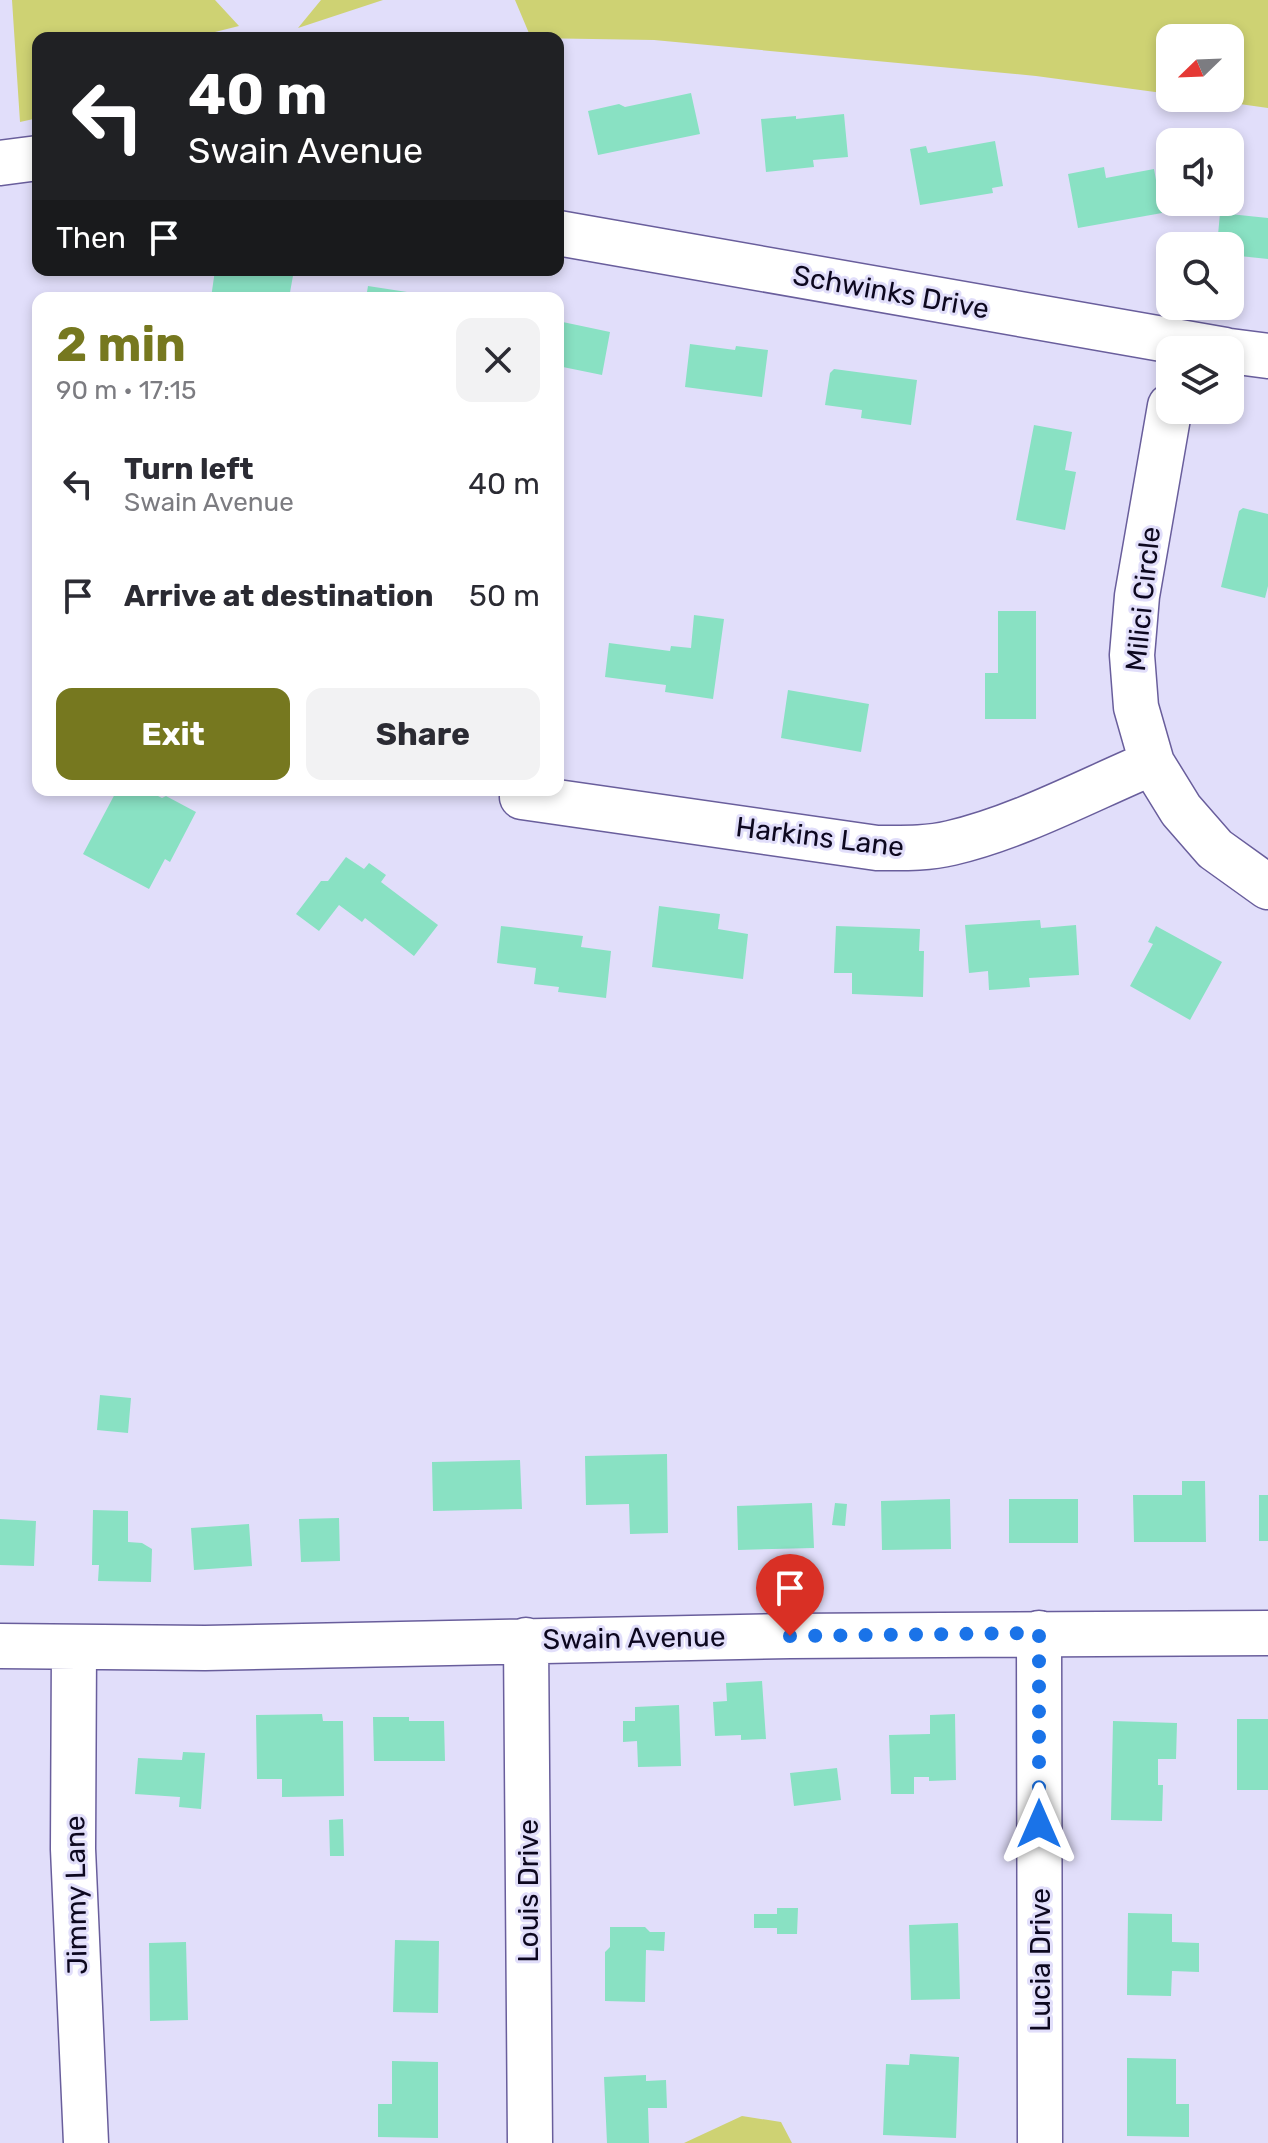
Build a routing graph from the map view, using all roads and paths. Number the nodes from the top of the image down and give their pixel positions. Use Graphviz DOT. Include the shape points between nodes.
graph roads {
  1 [pos="32,159"];
  2 [pos="0,163"];
  3 [pos="564,234"];
  4 [pos="1156,342"];
  5 [pos="1244,352"];
  6 [pos="1268,356"];
  7 [pos="1167,424"];
  8 [pos="1152,763"];
  9 [pos="522,797"];
  10 [pos="1268,887"];
  11 [pos="1039,1633"];
  12 [pos="1268,1633"];
  13 [pos="526,1640"];
  14 [pos="0,1646"];
  15 [pos="74,1648"];
  16 [pos="86,2143"];
  17 [pos="530,2143"];
  18 [pos="1040,2143"];
  1 -- 2 [label="street"];
  3 -- 4 [label="street, Schwinks Drive"];
  5 -- 6 [label="street, Schwinks Drive"];
  7 -- 8 [label="street, Milici Circle" via="1132,655 1136,707"];
  8 -- 9 [label="street, Harkins Lane" via="992,831 914,849"];
  8 -- 10 [label="street, Milici Circle" via="1181,810 1215,849"];
  11 -- 12 [label="street, Swain Avenue"];
  11 -- 13 [label="street, Swain Avenue"];
  11 -- 18 [label="street, Lucia Drive"];
  13 -- 15 [label="street, Swain Avenue"];
  13 -- 17 [label="street, Louis Drive"];
  14 -- 15 [label="street, Swain Avenue"];
  15 -- 16 [label="street, Jimmy Lane" via="73,1849"];
}
